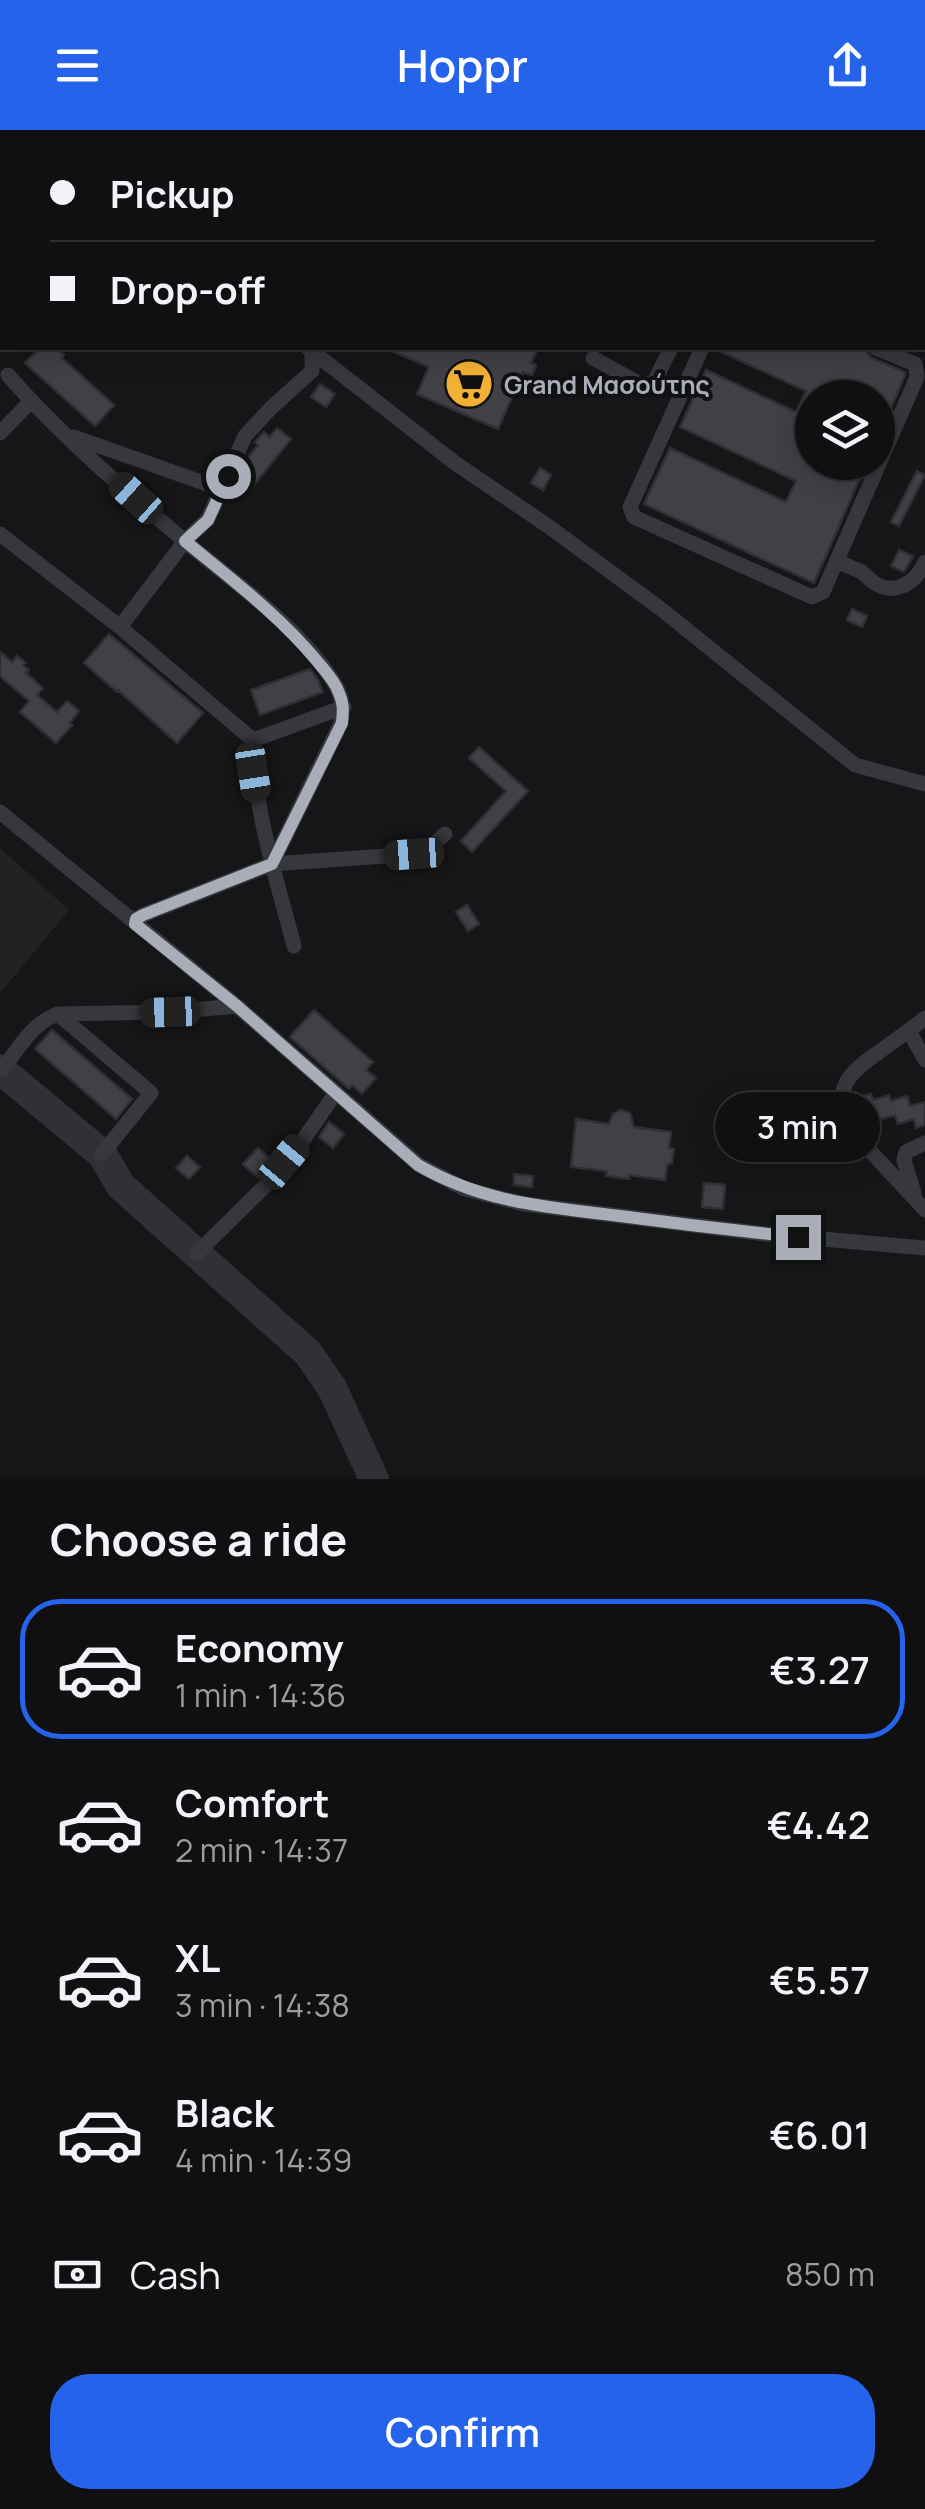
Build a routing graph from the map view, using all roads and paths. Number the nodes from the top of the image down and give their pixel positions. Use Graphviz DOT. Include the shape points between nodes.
graph roads {
  1 [pos="310,350"];
  2 [pos="311,350"];
  3 [pos="701,350"];
  4 [pos="881,350"];
  5 [pos="668,354"];
  6 [pos="593,358"];
  7 [pos="691,372"];
  8 [pos="8,375"];
  9 [pos="31,401"];
  10 [pos="0,433"];
  11 [pos="64,434"];
  12 [pos="221,490"];
  13 [pos="0,534"];
  14 [pos="185,541"];
  15 [pos="837,561"];
  16 [pos="925,562"];
  17 [pos="120,627"];
  18 [pos="344,706"];
  19 [pos="253,740"];
  20 [pos="925,784"];
  21 [pos="0,812"];
  22 [pos="445,834"];
  23 [pos="272,864"];
  24 [pos="135,924"];
  25 [pos="294,946"];
  26 [pos="237,1006"];
  27 [pos="58,1014"];
  28 [pos="925,1018"];
  29 [pos="909,1031"];
  30 [pos="925,1060"];
  31 [pos="2,1070"];
  32 [pos="335,1094"];
  33 [pos="925,1144"];
  34 [pos="102,1154"];
  35 [pos="921,1206"];
  36 [pos="925,1248"];
  37 [pos="196,1253"];
  1 -- 12 [label="street" via="312,371 245,436"];
  2 -- 20 [label="street" via="455,464 661,609 856,765"];
  3 -- 7 [label="street"];
  4 -- 15 [label="street" via="915,364 917,377"];
  5 -- 6 [label="street" via="654,382 642,385"];
  5 -- 7 [label="street"];
  7 -- 15 [label="street" via="630,507 634,517 812,597 824,592"];
  8 -- 9 [label="street"];
  9 -- 10 [label="street"];
  9 -- 11 [label="street"];
  11 -- 12 [label="street"];
  11 -- 14 [label="street"];
  12 -- 14 [label="street" via="208,520"];
  13 -- 17 [label="street"];
  14 -- 17 [label="street"];
  14 -- 18 [label="street" via="274,614 337,686"];
  15 -- 16 [label="street" via="894,588 919,575"];
  17 -- 19 [label="street"];
  18 -- 19 [label="street"];
  18 -- 23 [label="street" via="342,723"];
  19 -- 23 [label="street" via="262,832"];
  21 -- 24 [label="street"];
  22 -- 23 [label="street" via="414,854"];
  23 -- 24 [label="street" via="143,915"];
  23 -- 25 [label="street"];
  24 -- 26 [label="street"];
  26 -- 27 [label="street"];
  26 -- 32 [label="street"];
  27 -- 31 [label="street" via="32,1031"];
  27 -- 34 [label="street" via="151,1093"];
  28 -- 29 [label="street"];
  29 -- 30 [label="street"];
  29 -- 35 [label="street" via="846,1080 841,1112 852,1133"];
  32 -- 36 [label="street" via="418,1165 466,1189 582,1212"];
  32 -- 37 [label="street" via="264,1187"];
  33 -- 35 [label="street" via="906,1152 904,1160"];
}
